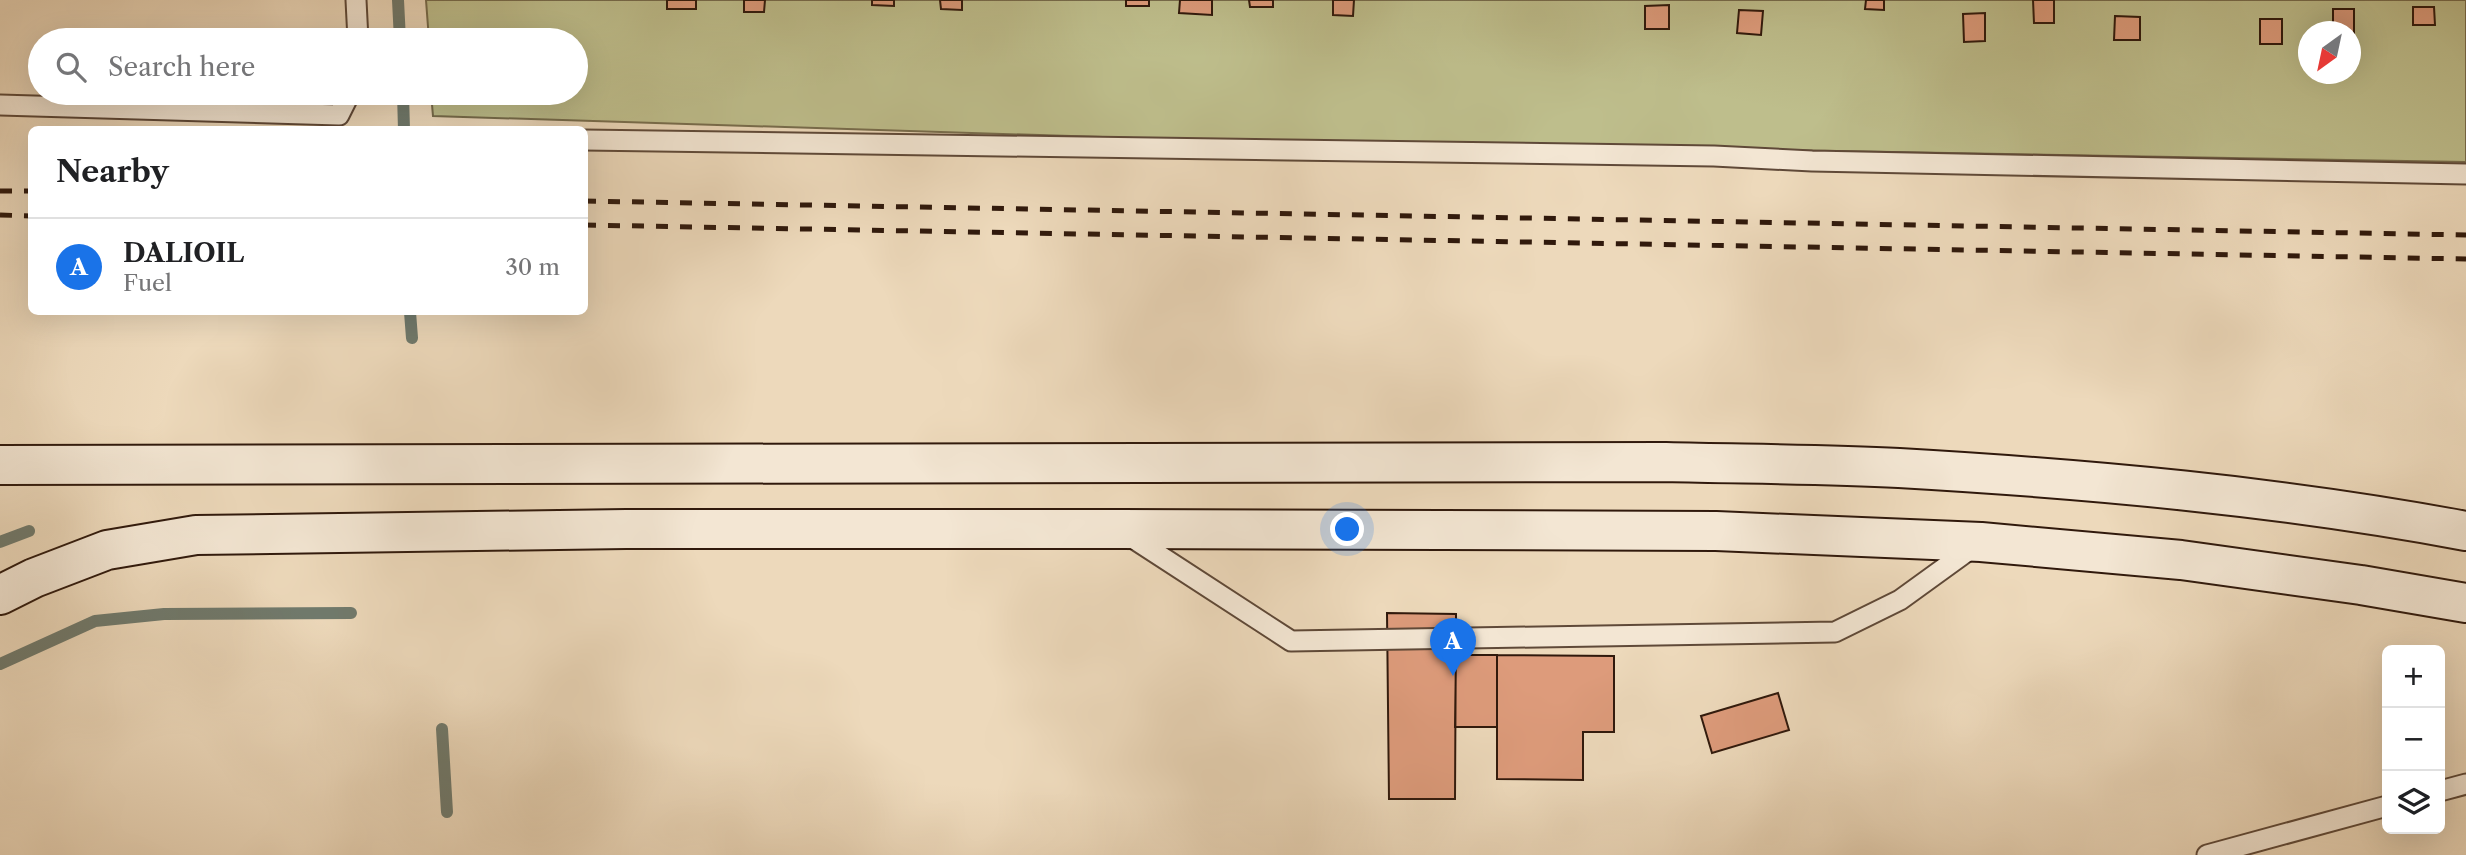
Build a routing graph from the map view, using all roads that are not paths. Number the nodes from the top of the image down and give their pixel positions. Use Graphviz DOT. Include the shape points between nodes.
graph roads {
  1 [pos="356,0"];
  2 [pos="357,28"];
  3 [pos="0,105"];
  4 [pos="344,105"];
  5 [pos="588,140"];
  6 [pos="2466,174"];
  7 [pos="0,465"];
  8 [pos="1119,528"];
  9 [pos="2466,531"];
  10 [pos="1981,542"];
  11 [pos="0,595"];
  12 [pos="2466,603"];
  13 [pos="2466,784"];
  14 [pos="2445,790"];
  15 [pos="2382,807"];
  16 [pos="2207,855"];
  1 -- 2 [label="lane"];
  3 -- 4 [label="lane" via="339,116"];
  5 -- 6 [label="lane" via="1686,156"];
  7 -- 9 [label="main road" via="1694,462 1899,468 2186,491 2370,513"];
  8 -- 10 [label="main road" via="1716,531"];
  8 -- 10 [label="lane" via="1291,641 1835,632 1900,600"];
  8 -- 11 [label="main road" via="626,528 196,535 107,550"];
  10 -- 12 [label="main road" via="2181,560"];
  13 -- 14 [label="lane"];
  15 -- 16 [label="lane"];
}
